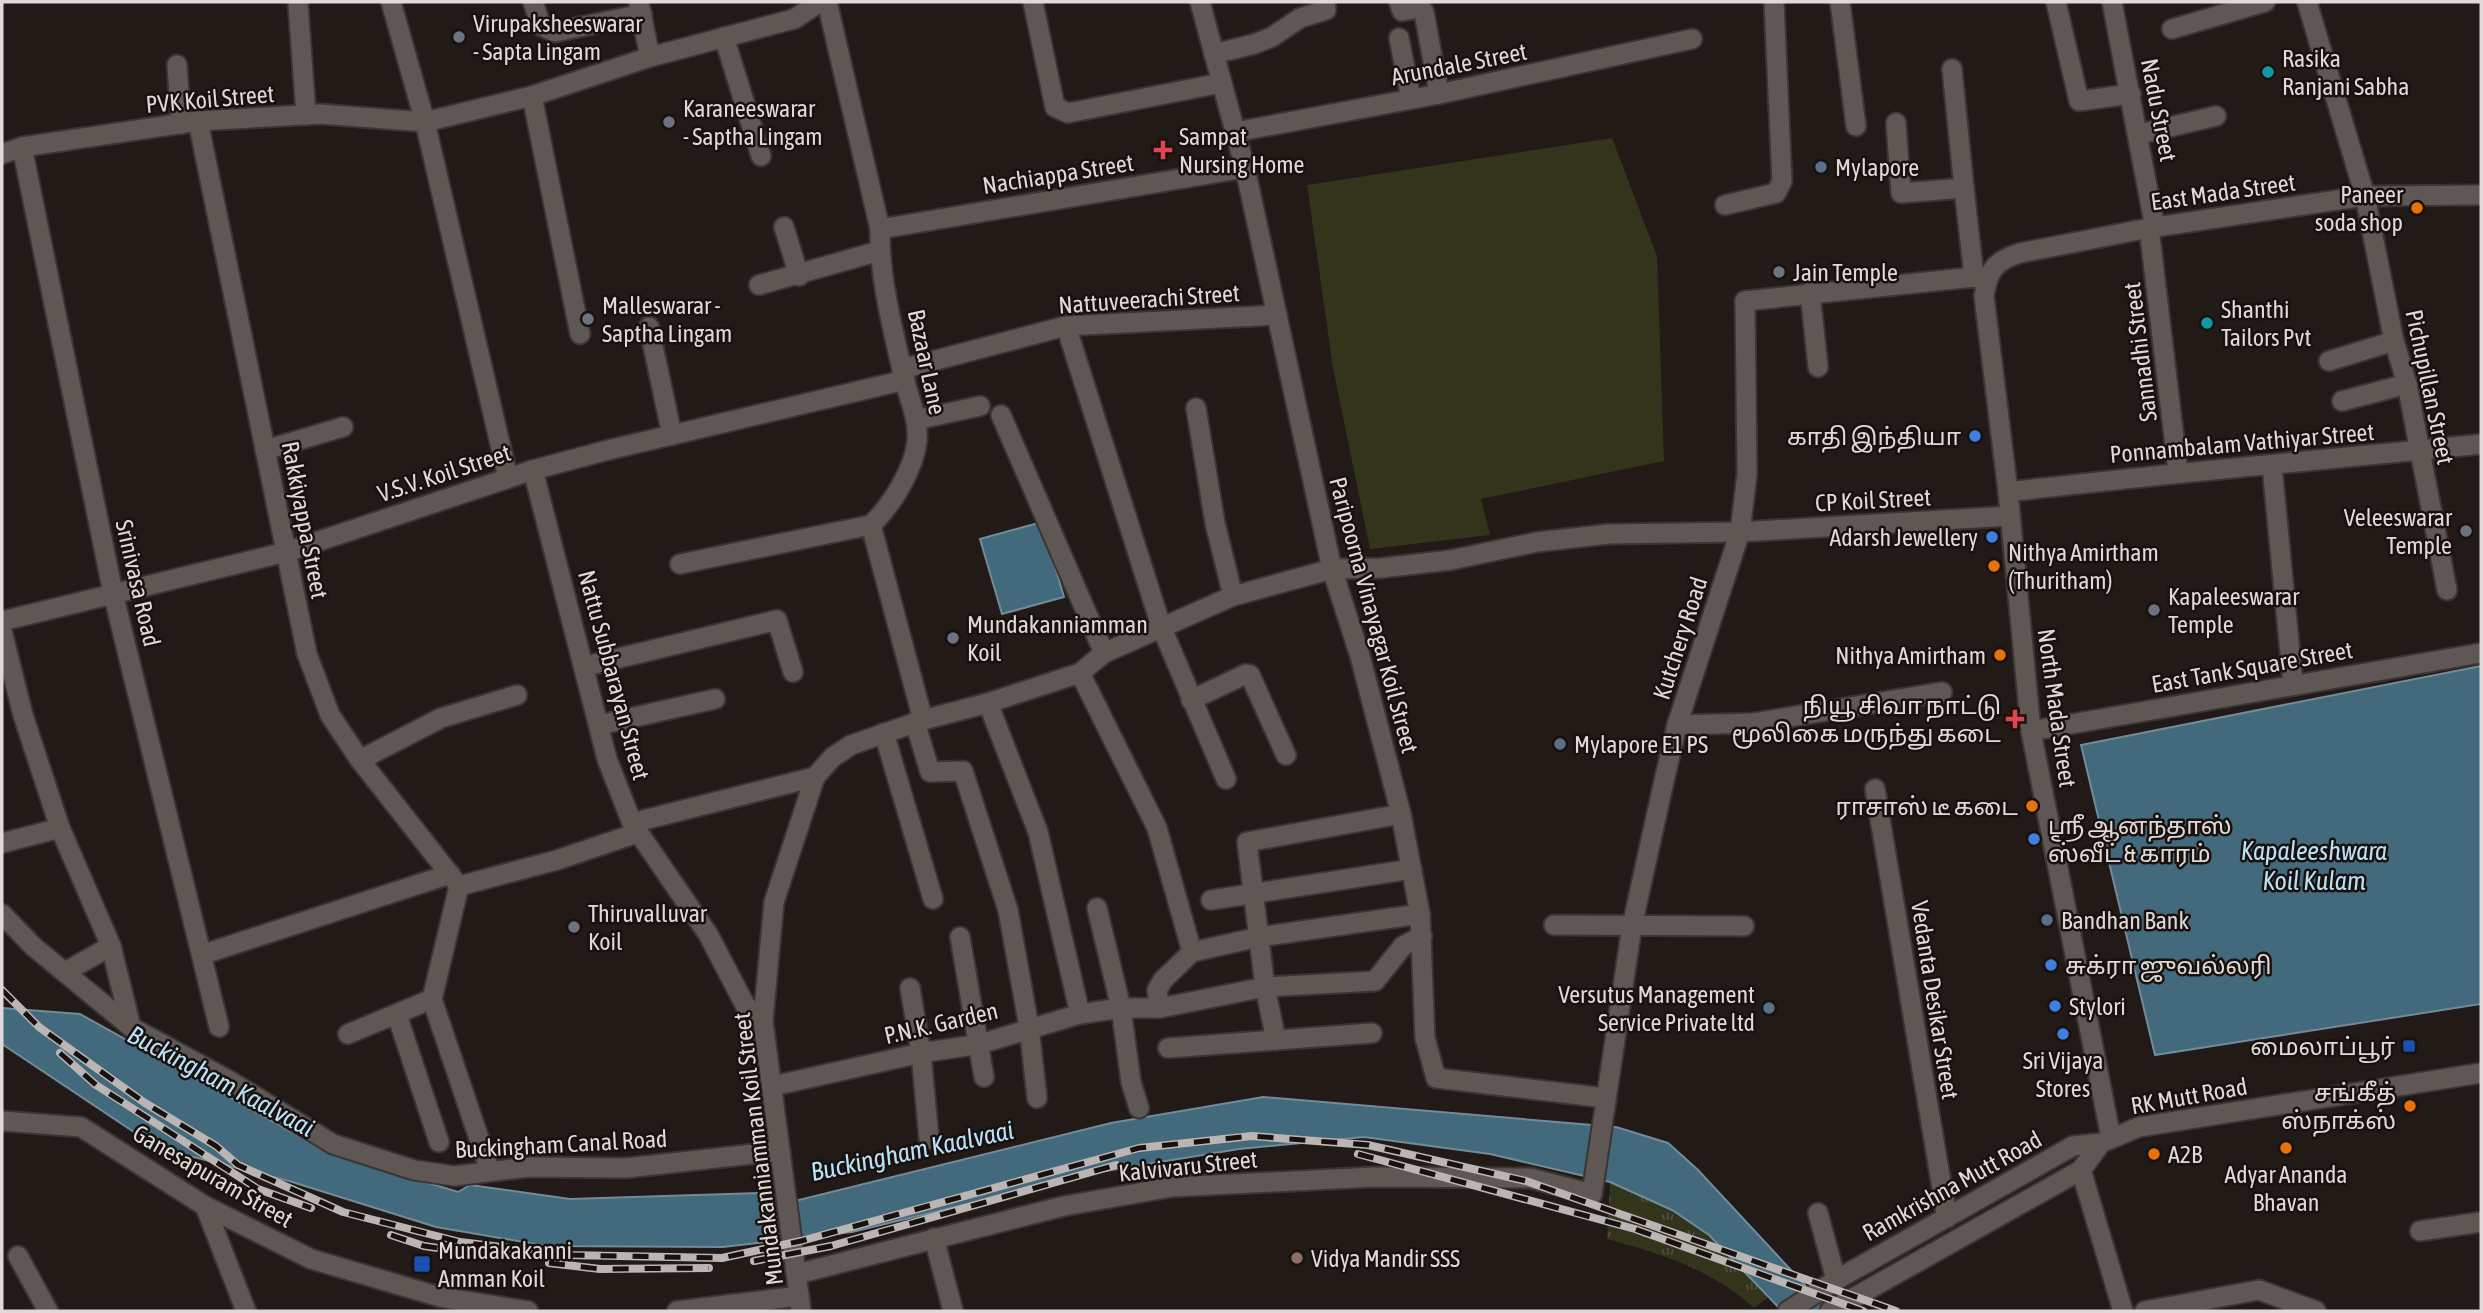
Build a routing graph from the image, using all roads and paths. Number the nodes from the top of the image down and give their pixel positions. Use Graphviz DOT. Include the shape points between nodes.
graph roads {
  1 [pos="391,2"];
  2 [pos="533,2"];
  3 [pos="820,2"];
  4 [pos="827,2"];
  5 [pos="1033,2"];
  6 [pos="1200,2"];
  7 [pos="1399,2"];
  8 [pos="1774,2"];
  9 [pos="1840,2"];
  10 [pos="2056,2"];
  11 [pos="2112,2"];
  12 [pos="2265,2"];
  13 [pos="2307,2"];
  14 [pos="298,4"];
  15 [pos="1326,6"];
  16 [pos="640,8"];
  17 [pos="2172,29"];
  18 [pos="723,37"];
  19 [pos="1399,38"];
  20 [pos="1692,38"];
  21 [pos="1214,54"];
  22 [pos="650,57"];
  23 [pos="177,65"];
  24 [pos="1952,69"];
  25 [pos="1221,82"];
  26 [pos="1439,94"];
  27 [pos="2131,94"];
  28 [pos="532,96"];
  29 [pos="1411,99"];
  30 [pos="306,115"];
  31 [pos="2216,116"];
  32 [pos="190,122"];
  33 [pos="425,122"];
  34 [pos="1896,123"];
  35 [pos="1856,126"];
  36 [pos="1235,132"];
  37 [pos="2140,134"];
  38 [pos="22,147"];
  39 [pos="2,154"];
  40 [pos="761,156"];
  41 [pos="1245,168"];
  42 [pos="1964,188"];
  43 [pos="2481,195"];
  44 [pos="2365,196"];
  45 [pos="1726,205"];
  46 [pos="784,227"];
  47 [pos="2152,228"];
  48 [pos="880,229"];
  49 [pos="879,251"];
  50 [pos="799,276"];
  51 [pos="1980,279"];
  52 [pos="759,285"];
  53 [pos="1810,292"];
  54 [pos="1277,315"];
  55 [pos="1066,326"];
  56 [pos="649,327"];
  57 [pos="580,334"];
  58 [pos="2394,341"];
  59 [pos="2329,361"];
  60 [pos="1818,367"];
  61 [pos="903,375"];
  62 [pos="2407,384"];
  63 [pos="2342,401"];
  64 [pos="981,406"];
  65 [pos="1196,408"];
  66 [pos="1001,415"];
  67 [pos="916,421"];
  68 [pos="343,427"];
  69 [pos="672,435"];
  70 [pos="2481,444"];
  71 [pos="265,450"];
  72 [pos="2419,450"];
  73 [pos="2272,467"];
  74 [pos="533,470"];
  75 [pos="2178,471"];
  76 [pos="508,478"];
  77 [pos="2008,492"];
  78 [pos="2010,516"];
  79 [pos="871,525"];
  80 [pos="1740,532"];
  81 [pos="286,552"];
  82 [pos="680,564"];
  83 [pos="1332,569"];
  84 [pos="2447,590"];
  85 [pos="113,593"];
  86 [pos="1233,596"];
  87 [pos="2,621"];
  88 [pos="1161,625"];
  89 [pos="2,631"];
  90 [pos="1104,653"];
  91 [pos="2481,653"];
  92 [pos="586,666"];
  93 [pos="793,672"];
  94 [pos="1080,673"];
  95 [pos="2293,684"];
  96 [pos="1942,692"];
  97 [pos="517,695"];
  98 [pos="715,699"];
  99 [pos="1191,700"];
  100 [pos="988,703"];
  101 [pos="919,721"];
  102 [pos="599,725"];
  103 [pos="1677,725"];
  104 [pos="2031,731"];
  105 [pos="884,733"];
  106 [pos="1286,755"];
  107 [pos="360,760"];
  108 [pos="815,777"];
  109 [pos="1226,779"];
  110 [pos="1875,789"];
  111 [pos="1401,814"];
  112 [pos="60,828"];
  113 [pos="635,828"];
  114 [pos="2,844"];
  115 [pos="1412,869"];
  116 [pos="454,880"];
  117 [pos="1254,893"];
  118 [pos="933,899"];
  119 [pos="1211,900"];
  120 [pos="1097,908"];
  121 [pos="2,914"];
  122 [pos="1420,914"];
  123 [pos="1554,925"];
  124 [pos="1632,926"];
  125 [pos="1744,926"];
  126 [pos="1422,936"];
  127 [pos="960,937"];
  128 [pos="1259,937"];
  129 [pos="110,946"];
  130 [pos="1192,952"];
  131 [pos="204,954"];
  132 [pos="65,972"];
  133 [pos="1265,987"];
  134 [pos="910,988"];
  135 [pos="432,999"];
  136 [pos="1121,1007"];
  137 [pos="1160,1008"];
  138 [pos="1080,1014"];
  139 [pos="397,1015"];
  140 [pos="763,1021"];
  141 [pos="131,1027"];
  142 [pos="219,1027"];
  143 [pos="1029,1027"];
  144 [pos="1372,1033"];
  145 [pos="348,1034"];
  146 [pos="1276,1040"];
  147 [pos="980,1044"];
  148 [pos="1168,1048"];
  149 [pos="921,1053"];
  150 [pos="2481,1073"];
  151 [pos="984,1077"];
  152 [pos="773,1086"];
  153 [pos="1037,1098"];
  154 [pos="1605,1104"];
  155 [pos="1139,1108"];
  156 [pos="2,1121"];
  157 [pos="929,1139"];
  158 [pos="2106,1140"];
  159 [pos="439,1142"];
  160 [pos="780,1152"];
  161 [pos="2081,1170"];
  162 [pos="490,1171"];
  163 [pos="1593,1187"];
  164 [pos="205,1206"];
  165 [pos="1818,1213"];
  166 [pos="1947,1218"];
  167 [pos="2481,1222"];
  168 [pos="2420,1230"];
  169 [pos="934,1238"];
  170 [pos="18,1256"];
  171 [pos="797,1275"];
  172 [pos="1833,1282"];
  173 [pos="370,1288"];
  174 [pos="439,1304"];
  175 [pos="800,1304"];
  176 [pos="48,1311"];
  177 [pos="246,1311"];
  178 [pos="528,1311"];
  179 [pos="677,1311"];
  180 [pos="953,1311"];
  181 [pos="1788,1311"];
  182 [pos="1830,1311"];
  183 [pos="2123,1311"];
  184 [pos="2146,1311"];
  185 [pos="2316,1311"];
  1 -- 33 [label="street"];
  2 -- 16 [label="street" via="541,26 555,32"];
  3 -- 18 [label="street, PVK Koil Street" via="794,19"];
  4 -- 48 [label="street, Bazaar Lane"];
  5 -- 25 [label="street" via="1055,107 1068,113"];
  6 -- 21 [label="street, Paripoorna Vinayagar Koil Street"];
  7 -- 26 [label="street" via="1402,11 1419,8 1424,12"];
  8 -- 45 [label="street" via="1782,181 1776,192"];
  9 -- 35 [label="street"];
  10 -- 27 [label="street" via="2079,101"];
  11 -- 27 [label="street, Nadu Street"];
  12 -- 17 [label="street"];
  13 -- 44 [label="street, Pichupillan Street"];
  14 -- 30 [label="street"];
  15 -- 21 [label="street" via="1272,37"];
  16 -- 22 [label="street"];
  18 -- 22 [label="street, PVK Koil Street"];
  18 -- 40 [label="street"];
  19 -- 29 [label="street"];
  20 -- 26 [label="street, Arundale Street"];
  21 -- 25 [label="street, Paripoorna Vinayagar Koil Street"];
  22 -- 28 [label="street, PVK Koil Street"];
  23 -- 32 [label="street, Rakkiyappa Street"];
  24 -- 42 [label="street, North Mada Street"];
  25 -- 36 [label="street, Paripoorna Vinayagar Koil Street"];
  26 -- 29 [label="street, Arundale Street"];
  27 -- 37 [label="street, Nadu Street"];
  28 -- 33 [label="street, PVK Koil Street"];
  28 -- 57 [label="street"];
  29 -- 36 [label="street, Arundale Street"];
  30 -- 32 [label="street, PVK Koil Street"];
  30 -- 33 [label="street, PVK Koil Street"];
  31 -- 37 [label="street"];
  32 -- 38 [label="street, PVK Koil Street"];
  32 -- 71 [label="street, Rakkiyappa Street"];
  33 -- 76 [label="street"];
  34 -- 42 [label="street" via="1901,193"];
  36 -- 41 [label="street, Paripoorna Vinayagar Koil Street"];
  37 -- 47 [label="street, Nadu Street"];
  38 -- 39 [label="street, PVK Koil Street"];
  38 -- 85 [label="street, Srinivasa Road"];
  41 -- 48 [label="street, Nachiappa Street"];
  41 -- 54 [label="street, Paripoorna Vinayagar Koil Street"];
  42 -- 51 [label="street, North Mada Street"];
  43 -- 44 [label="street, East Mada Street"];
  44 -- 47 [label="street, East Mada Street"];
  44 -- 58 [label="street, Pichupillan Street"];
  46 -- 50 [label="street"];
  47 -- 51 [label="street, East Mada Street" via="2011,256"];
  47 -- 75 [label="street, Sannadhi Street"];
  48 -- 49 [label="street, Bazaar Lane"];
  49 -- 50 [label="street"];
  49 -- 61 [label="street, Bazaar Lane"];
  50 -- 52 [label="street"];
  51 -- 53 [label="street"];
  51 -- 77 [label="street, North Mada Street"];
  53 -- 60 [label="street"];
  53 -- 80 [label="street, Kutchery Road" via="1745,301 1747,474"];
  54 -- 55 [label="street, Nattuveerachi Street"];
  54 -- 83 [label="street, Paripoorna Vinayagar Koil Street"];
  55 -- 61 [label="street, Nattuveerachi Street"];
  55 -- 88 [label="street"];
  56 -- 69 [label="street"];
  58 -- 59 [label="street"];
  58 -- 62 [label="street, Pichupillan Street"];
  61 -- 67 [label="street, Bazaar Lane"];
  61 -- 69 [label="street, V.S.V. Koil Street"];
  62 -- 63 [label="street"];
  62 -- 72 [label="street, Pichupillan Street"];
  64 -- 67 [label="street"];
  65 -- 86 [label="street" via="1215,523"];
  66 -- 90 [label="street"];
  67 -- 79 [label="street, Bazaar Lane" via="914,457 884,512"];
  68 -- 71 [label="street"];
  69 -- 74 [label="street, V.S.V. Koil Street"];
  70 -- 72 [label="street, Ponnambalam Vathiyar Street"];
  71 -- 81 [label="street, Rakkiyappa Street"];
  72 -- 73 [label="street, Ponnambalam Vathiyar Street"];
  72 -- 84 [label="street, Pichupillan Street"];
  73 -- 75 [label="street, Ponnambalam Vathiyar Street"];
  73 -- 95 [label="street"];
  74 -- 76 [label="street, V.S.V. Koil Street"];
  74 -- 92 [label="street, Nattu Subbarayan Street"];
  75 -- 77 [label="street, Ponnambalam Vathiyar Street"];
  76 -- 81 [label="street, V.S.V. Koil Street"];
  77 -- 78 [label="street, North Mada Street"];
  78 -- 80 [label="street, CP Koil Street"];
  78 -- 104 [label="street, North Mada Street"];
  79 -- 82 [label="street"];
  79 -- 101 [label="street"];
  80 -- 83 [label="street, Mundakanniamman Koil Street" via="1609,534 1537,542 1451,560"];
  80 -- 103 [label="street, Kutchery Road"];
  81 -- 85 [label="street, V.S.V. Koil Street"];
  81 -- 107 [label="street, Rakkiyappa Street" via="307,654 330,715"];
  83 -- 86 [label="street, Mundakanniamman Koil Street"];
  83 -- 111 [label="street, Paripoorna Vinayagar Koil Street"];
  85 -- 87 [label="street, V.S.V. Koil Street"];
  85 -- 131 [label="street, Srinivasa Road"];
  86 -- 88 [label="street, Mundakanniamman Koil Street"];
  88 -- 90 [label="street, Mundakanniamman Koil Street"];
  88 -- 99 [label="street"];
  89 -- 112 [label="street" via="23,715"];
  90 -- 94 [label="street, Mundakanniamman Koil Street"];
  91 -- 95 [label="street, East Tank Square Street"];
  92 -- 93 [label="street" via="777,621"];
  92 -- 102 [label="street, Nattu Subbarayan Street"];
  94 -- 100 [label="street, Mundakanniamman Koil Street"];
  94 -- 130 [label="street" via="1157,828"];
  95 -- 104 [label="street, East Tank Square Street"];
  96 -- 103 [label="street" via="1753,723"];
  97 -- 107 [label="street" via="441,718"];
  98 -- 102 [label="street"];
  99 -- 106 [label="street" via="1250,675"];
  99 -- 109 [label="street"];
  100 -- 101 [label="street, Mundakanniamman Koil Street"];
  100 -- 138 [label="street" via="1038,832"];
  101 -- 105 [label="street, Mundakanniamman Koil Street"];
  101 -- 143 [label="street" via="930,772 963,771 1008,910"];
  102 -- 113 [label="street, Nattu Subbarayan Street" via="607,759"];
  103 -- 124 [label="street, Kutchery Road"];
  104 -- 158 [label="street, North Mada Street"];
  105 -- 108 [label="street, Mundakanniamman Koil Street" via="851,745"];
  105 -- 118 [label="street"];
  107 -- 116 [label="street, Rakkiyappa Street"];
  108 -- 113 [label="street"];
  108 -- 140 [label="street, Mundakanniamman Koil Street" via="774,902"];
  110 -- 166 [label="street, Vedanta Desikar Street"];
  111 -- 115 [label="street, Paripoorna Vinayagar Koil Street"];
  111 -- 117 [label="street" via="1247,842"];
  112 -- 114 [label="street"];
  112 -- 129 [label="street"];
  113 -- 116 [label="street" via="557,860"];
  113 -- 140 [label="street, Nattu Subbarayan Street" via="708,934 745,1005"];
  115 -- 117 [label="street"];
  115 -- 122 [label="street, Paripoorna Vinayagar Koil Street"];
  116 -- 131 [label="street"];
  116 -- 135 [label="street"];
  117 -- 119 [label="street"];
  117 -- 128 [label="street"];
  120 -- 136 [label="street"];
  121 -- 132 [label="street, Buckingham Canal Road"];
  122 -- 126 [label="street, Paripoorna Vinayagar Koil Street"];
  122 -- 128 [label="street"];
  123 -- 124 [label="street"];
  124 -- 125 [label="street"];
  124 -- 154 [label="street, Kutchery Road"];
  126 -- 133 [label="street, P.N.K. Garden" via="1403,946 1375,981"];
  126 -- 154 [label="street, Paripoorna Vinayagar Koil Street" via="1425,1038 1436,1079"];
  127 -- 147 [label="street"];
  128 -- 130 [label="street"];
  128 -- 133 [label="street"];
  129 -- 132 [label="street"];
  129 -- 141 [label="street"];
  130 -- 137 [label="street" via="1157,990"];
  131 -- 142 [label="street, Srinivasa Road"];
  132 -- 141 [label="street, Buckingham Canal Road"];
  133 -- 137 [label="street, P.N.K. Garden"];
  133 -- 146 [label="street"];
  134 -- 149 [label="street"];
  135 -- 139 [label="street"];
  135 -- 162 [label="street"];
  136 -- 137 [label="street, P.N.K. Garden"];
  136 -- 138 [label="street, P.N.K. Garden"];
  136 -- 155 [label="street"];
  138 -- 143 [label="street, P.N.K. Garden"];
  139 -- 145 [label="street"];
  139 -- 159 [label="street"];
  140 -- 152 [label="street, Mundakanniamman Koil Street"];
  141 -- 162 [label="street, Buckingham Canal Road" via="333,1144 414,1170 454,1176"];
  143 -- 147 [label="street, P.N.K. Garden"];
  143 -- 153 [label="street"];
  144 -- 146 [label="street"];
  146 -- 148 [label="street"];
  147 -- 149 [label="street, P.N.K. Garden"];
  147 -- 151 [label="street"];
  149 -- 152 [label="street, P.N.K. Garden"];
  149 -- 157 [label="street"];
  150 -- 158 [label="street, RK Mutt Road" via="2165,1121"];
  152 -- 160 [label="street, Mundakanniamman Koil Street"];
  154 -- 163 [label="street, Kutchery Road"];
  156 -- 164 [label="street, Ganesapuram Street" via="82,1127"];
  158 -- 161 [label="street"];
  158 -- 166 [label="street, Ramkrishna Mutt Road" via="2073,1146"];
  160 -- 162 [label="street, Buckingham Canal Road" via="625,1168"];
  160 -- 171 [label="street, Mundakanniamman Koil Street"];
  161 -- 182 [label="street"];
  161 -- 183 [label="street"];
  163 -- 169 [label="street, Kalvivaru Street" via="1530,1178 1374,1177 1172,1187 1064,1206"];
  164 -- 174 [label="street, Ganesapuram Street" via="311,1259"];
  164 -- 177 [label="street"];
  165 -- 172 [label="street"];
  166 -- 172 [label="street, Ramkrishna Mutt Road"];
  167 -- 168 [label="street"];
  169 -- 171 [label="street, Kalvivaru Street"];
  169 -- 180 [label="street"];
  170 -- 176 [label="street"];
  171 -- 175 [label="street, Mundakanniamman Koil Street"];
  172 -- 181 [label="street"];
  173 -- 174 [label="street"];
  174 -- 178 [label="street"];
  175 -- 179 [label="street"];
  184 -- 185 [label="street" via="2259,1290"];
}
